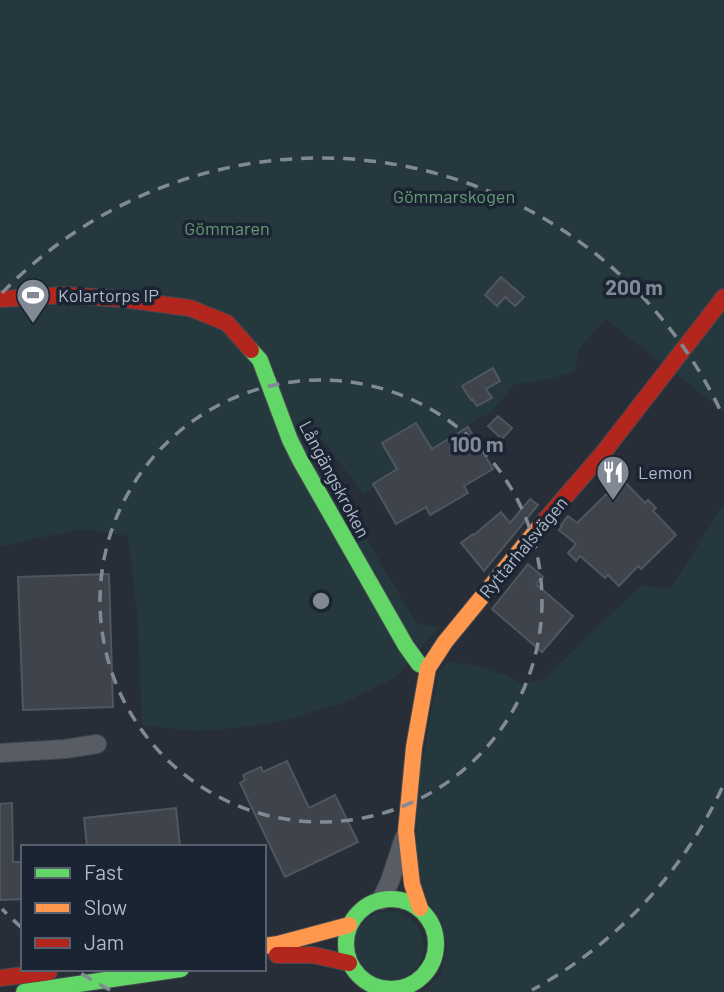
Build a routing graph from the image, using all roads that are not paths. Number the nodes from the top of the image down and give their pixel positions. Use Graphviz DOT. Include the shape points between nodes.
graph roads {
  1 [pos="724,298"];
  2 [pos="0,299"];
  3 [pos="428,668"];
  4 [pos="97,744"];
  5 [pos="0,753"];
  6 [pos="406,831"];
  7 [pos="381,900"];
  8 [pos="420,908"];
  9 [pos="349,925"];
  10 [pos="266,946"];
  11 [pos="266,957"];
  12 [pos="349,963"];
  13 [pos="61,971"];
  14 [pos="167,971"];
  15 [pos="0,978"];
  16 [pos="365,986"];
  17 [pos="403,990"];
  18 [pos="24,992"];
  1 -- 3 [label="street, Ryttarhalsvägen"];
  2 -- 3 [label="street, Långängskroken" via="64,295 122,299 190,308 227,323 260,360 300,460 406,646 419,664"];
  3 -- 6 [label="street, Ryttarhalsvägen"];
  4 -- 5 [label="street"];
  6 -- 7 [label="street, Ryttarhalsvägen"];
  6 -- 8 [label="street, Ryttarhalsvägen" via="412,884"];
  7 -- 8 [label="street"];
  7 -- 9 [label="street" via="370,903"];
  8 -- 17 [label="street" via="434,929 437,945 431,967"];
  9 -- 10 [label="street"];
  9 -- 12 [label="street"];
  11 -- 12 [label="street" via="305,953"];
  12 -- 16 [label="street"];
  13 -- 15 [label="street"];
  14 -- 18 [label="street"];
  16 -- 17 [label="street"];
}
